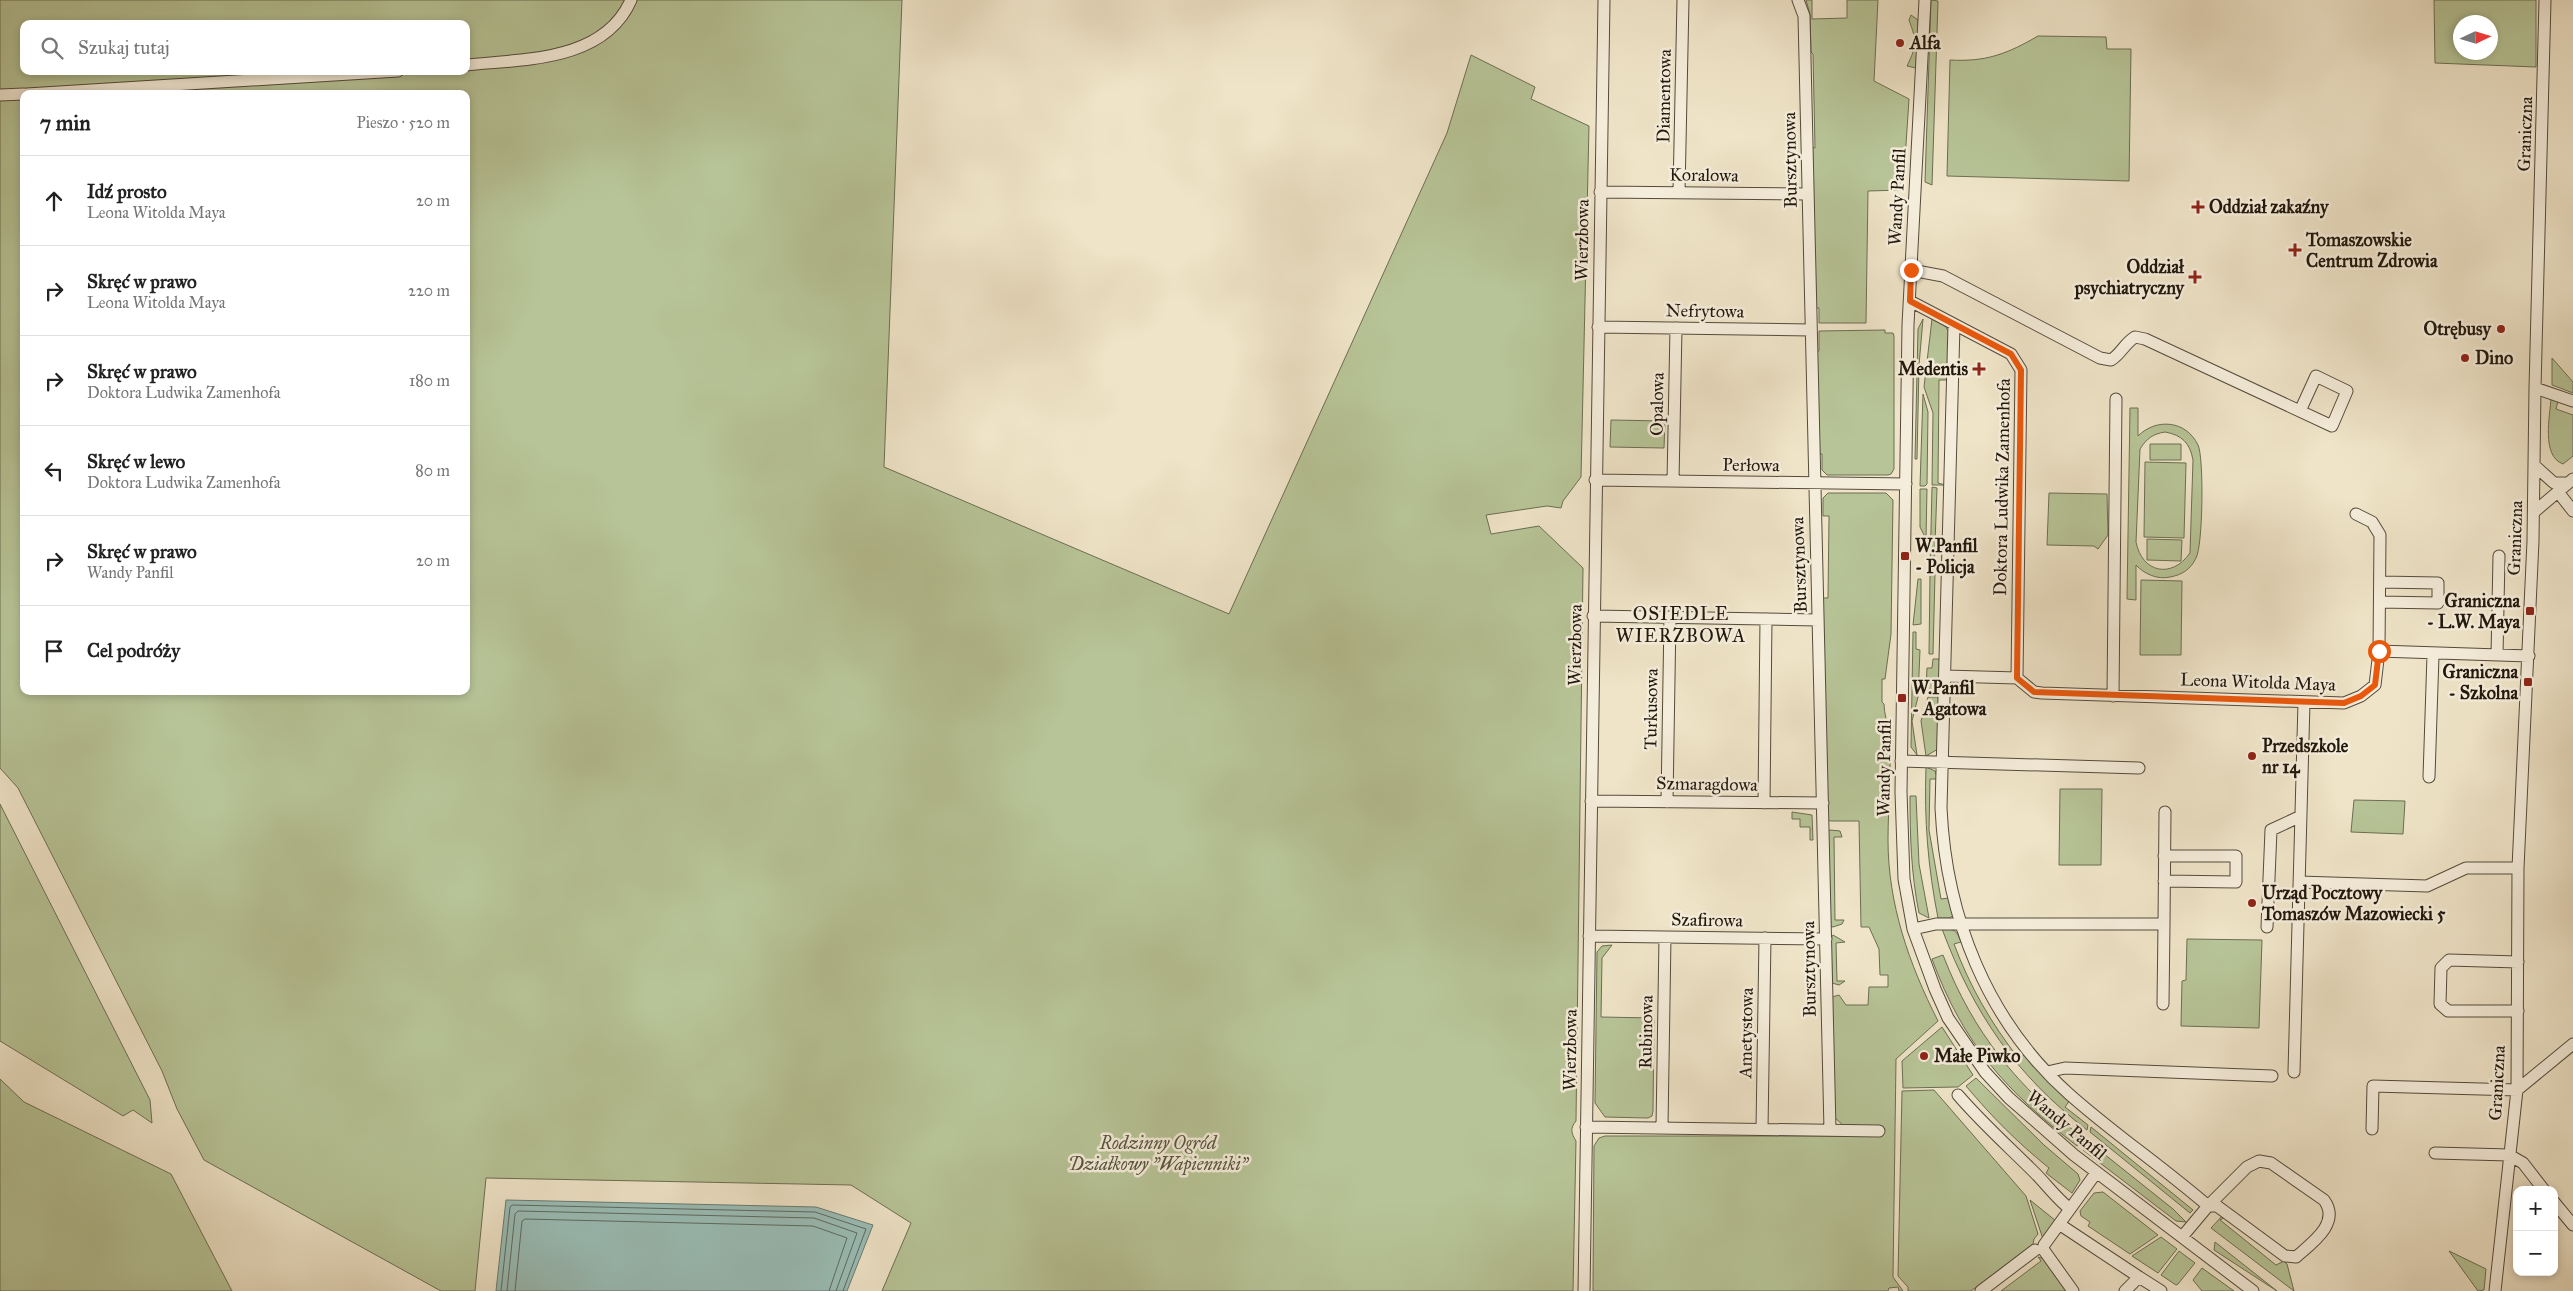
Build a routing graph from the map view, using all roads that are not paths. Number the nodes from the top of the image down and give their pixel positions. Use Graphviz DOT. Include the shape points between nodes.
graph roads {
  1 [pos="631,0"];
  2 [pos="1604,0"];
  3 [pos="1683,0"];
  4 [pos="1798,0"];
  5 [pos="1924,0"];
  6 [pos="2545,0"];
  7 [pos="470,65"];
  8 [pos="333,75"];
  9 [pos="91,90"];
  10 [pos="20,94"];
  11 [pos="0,96"];
  12 [pos="1600,192"];
  13 [pos="1679,192"];
  14 [pos="1808,194"];
  15 [pos="1911,270"];
  16 [pos="1910,301"];
  17 [pos="1954,325"];
  18 [pos="1598,327"];
  19 [pos="1676,328"];
  20 [pos="1811,330"];
  21 [pos="2535,388"];
  22 [pos="2116,399"];
  23 [pos="2573,401"];
  24 [pos="2300,411"];
  25 [pos="2534,465"];
  26 [pos="1595,480"];
  27 [pos="1673,481"];
  28 [pos="1815,483"];
  29 [pos="1906,484"];
  30 [pos="2562,487"];
  31 [pos="2534,491"];
  32 [pos="2573,511"];
  33 [pos="2534,512"];
  34 [pos="2356,514"];
  35 [pos="2498,556"];
  36 [pos="2380,582"];
  37 [pos="2380,602"];
  38 [pos="1593,616"];
  39 [pos="1670,617"];
  40 [pos="1766,619"];
  41 [pos="1818,620"];
  42 [pos="2379,651"];
  43 [pos="2433,655"];
  44 [pos="2497,656"];
  45 [pos="2529,656"];
  46 [pos="1946,676"];
  47 [pos="2017,678"];
  48 [pos="2113,696"];
  49 [pos="2304,702"];
  50 [pos="1901,761"];
  51 [pos="1943,763"];
  52 [pos="2138,768"];
  53 [pos="2428,777"];
  54 [pos="1591,800"];
  55 [pos="1667,802"];
  56 [pos="1764,802"];
  57 [pos="1822,803"];
  58 [pos="2165,812"];
  59 [pos="2301,816"];
  60 [pos="2164,856"];
  61 [pos="2518,868"];
  62 [pos="2164,881"];
  63 [pos="2299,882"];
  64 [pos="1960,924"];
  65 [pos="2164,924"];
  66 [pos="2267,927"];
  67 [pos="1913,929"];
  68 [pos="1589,936"];
  69 [pos="1664,937"];
  70 [pos="1765,938"];
  71 [pos="1826,939"];
  72 [pos="2518,962"];
  73 [pos="2163,1004"];
  74 [pos="2518,1012"];
  75 [pos="2573,1044"];
  76 [pos="2046,1072"];
  77 [pos="2294,1072"];
  78 [pos="2272,1076"];
  79 [pos="2517,1090"];
  80 [pos="1958,1095"];
  81 [pos="1586,1127"];
  82 [pos="1662,1127"];
  83 [pos="1762,1129"];
  84 [pos="2372,1129"];
  85 [pos="1830,1130"];
  86 [pos="1879,1131"];
  87 [pos="2435,1153"];
  88 [pos="2509,1155"];
  89 [pos="2096,1173"];
  90 [pos="2541,1186"];
  91 [pos="2208,1206"];
  92 [pos="2558,1207"];
  93 [pos="2070,1209"];
  94 [pos="2059,1224"];
  95 [pos="2573,1225"];
  96 [pos="2182,1237"];
  97 [pos="2035,1250"];
  98 [pos="2138,1277"];
  99 [pos="2236,1278"];
  100 [pos="1584,1291"];
  101 [pos="1981,1291"];
  102 [pos="2073,1291"];
  103 [pos="2125,1291"];
  104 [pos="2161,1291"];
  105 [pos="2253,1291"];
  106 [pos="2260,1291"];
  107 [pos="2495,1291"];
  1 -- 7 [label="street" via="617,23 583,46 539,58"];
  2 -- 12 [label="street, Wierzbowa"];
  3 -- 13 [label="street, Diamentowa"];
  4 -- 14 [label="street, Bursztynowa" via="1804,16"];
  5 -- 15 [label="street, Wandy Panfil"];
  6 -- 21 [label="street, Graniczna"];
  8 -- 9 [label="street"];
  10 -- 11 [label="street"];
  12 -- 13 [label="street, Koralowa"];
  12 -- 18 [label="street, Wierzbowa"];
  13 -- 14 [label="street, Koralowa"];
  14 -- 20 [label="street, Bursztynowa"];
  15 -- 16 [label="street, Wandy Panfil"];
  15 -- 24 [label="street" via="1943,276 2100,358 2111,360 2135,337 2146,339"];
  16 -- 17 [label="street, Doktora Ludwika Zamenhofa"];
  16 -- 29 [label="street, Wandy Panfil"];
  17 -- 46 [label="street"];
  17 -- 47 [label="street, Doktora Ludwika Zamenhofa" via="2011,354 2021,370"];
  18 -- 19 [label="street, Nefrytowa"];
  18 -- 26 [label="street, Wierzbowa"];
  19 -- 20 [label="street, Nefrytowa"];
  19 -- 27 [label="street, Opalowa"];
  20 -- 28 [label="street, Bursztynowa"];
  21 -- 23 [label="street"];
  21 -- 25 [label="street, Graniczna"];
  22 -- 48 [label="street"];
  24 -- 24 [label="street" via="2332,426 2348,391 2316,376"];
  25 -- 30 [label="street"];
  25 -- 31 [label="street, Graniczna"];
  26 -- 27 [label="street, Perłowa"];
  26 -- 38 [label="street, Wierzbowa"];
  27 -- 28 [label="street, Perłowa"];
  28 -- 29 [label="street, Perłowa"];
  28 -- 41 [label="street, Bursztynowa"];
  29 -- 50 [label="street, Wandy Panfil"];
  30 -- 31 [label="street"];
  30 -- 31 [label="street"];
  30 -- 32 [label="street"];
  30 -- 33 [label="street"];
  31 -- 33 [label="street, Graniczna"];
  33 -- 45 [label="street, Graniczna"];
  34 -- 36 [label="street, Leona Witolda Maya" via="2372,522 2380,535"];
  35 -- 44 [label="street, Graniczna"];
  36 -- 37 [label="street, Leona Witolda Maya"];
  36 -- 37 [label="street" via="2438,583 2438,603"];
  37 -- 42 [label="street, Leona Witolda Maya"];
  38 -- 39 [label="street"];
  38 -- 54 [label="street, Wierzbowa"];
  39 -- 40 [label="street"];
  39 -- 55 [label="street, Turkusowa"];
  40 -- 41 [label="street"];
  40 -- 56 [label="street"];
  41 -- 57 [label="street, Bursztynowa"];
  42 -- 43 [label="street"];
  42 -- 49 [label="street, Leona Witolda Maya" via="2375,685 2361,696 2344,703"];
  43 -- 44 [label="street"];
  43 -- 53 [label="street"];
  44 -- 45 [label="street"];
  45 -- 61 [label="street, Graniczna"];
  46 -- 47 [label="street"];
  46 -- 51 [label="street"];
  47 -- 48 [label="street, Leona Witolda Maya" via="2034,692"];
  48 -- 49 [label="street, Leona Witolda Maya"];
  49 -- 59 [label="street"];
  50 -- 51 [label="street"];
  50 -- 67 [label="street, Wandy Panfil" via="1901,841"];
  51 -- 52 [label="street"];
  51 -- 64 [label="street" via="1944,847"];
  54 -- 55 [label="street, Szmaragdowa"];
  54 -- 68 [label="street, Wierzbowa"];
  55 -- 56 [label="street, Szmaragdowa"];
  56 -- 57 [label="street, Szmaragdowa"];
  57 -- 71 [label="street, Bursztynowa"];
  58 -- 60 [label="street"];
  59 -- 63 [label="street"];
  59 -- 66 [label="street" via="2271,830"];
  60 -- 62 [label="street"];
  60 -- 62 [label="street" via="2236,856 2236,882"];
  61 -- 63 [label="street" via="2466,868 2427,886"];
  61 -- 72 [label="street, Graniczna"];
  62 -- 65 [label="street"];
  63 -- 77 [label="street"];
  64 -- 65 [label="street"];
  64 -- 67 [label="street" via="1936,924"];
  64 -- 76 [label="street" via="1991,997"];
  65 -- 73 [label="street"];
  67 -- 89 [label="street, Wandy Panfil" via="1945,1011 1985,1072 2038,1126"];
  68 -- 69 [label="street, Szafirowa"];
  68 -- 81 [label="street, Wierzbowa"];
  69 -- 70 [label="street, Szafirowa"];
  69 -- 82 [label="street, Rubinowa"];
  70 -- 71 [label="street, Szafirowa"];
  70 -- 83 [label="street, Ametystowa"];
  71 -- 85 [label="street, Bursztynowa"];
  72 -- 74 [label="street, Graniczna"];
  72 -- 74 [label="street" via="2448,960 2440,968 2440,1004 2448,1011"];
  74 -- 79 [label="street, Graniczna"];
  75 -- 79 [label="street"];
  76 -- 78 [label="street" via="2066,1068"];
  76 -- 91 [label="street" via="2092,1114"];
  79 -- 84 [label="street" via="2373,1086"];
  79 -- 88 [label="street, Graniczna"];
  80 -- 93 [label="street"];
  81 -- 82 [label="street"];
  81 -- 100 [label="street, Wierzbowa"];
  82 -- 83 [label="street"];
  83 -- 85 [label="street"];
  85 -- 86 [label="street"];
  87 -- 88 [label="street"];
  88 -- 90 [label="street" via="2522,1163"];
  88 -- 107 [label="street, Graniczna"];
  89 -- 93 [label="street"];
  89 -- 96 [label="street, Wandy Panfil"];
  91 -- 91 [label="street" via="2247,1166 2259,1161 2271,1163 2324,1200 2331,1215 2322,1232 2296,1257 2285,1256 2225,1211"];
  91 -- 96 [label="street"];
  92 -- 95 [label="street"];
  93 -- 94 [label="street"];
  94 -- 98 [label="street"];
  94 -- 102 [label="street" via="2044,1249"];
  96 -- 99 [label="street, Wandy Panfil"];
  97 -- 101 [label="street"];
  98 -- 103 [label="street"];
  98 -- 104 [label="street"];
  99 -- 105 [label="street, Wandy Panfil"];
  99 -- 106 [label="street, Wandy Panfil"];
}
